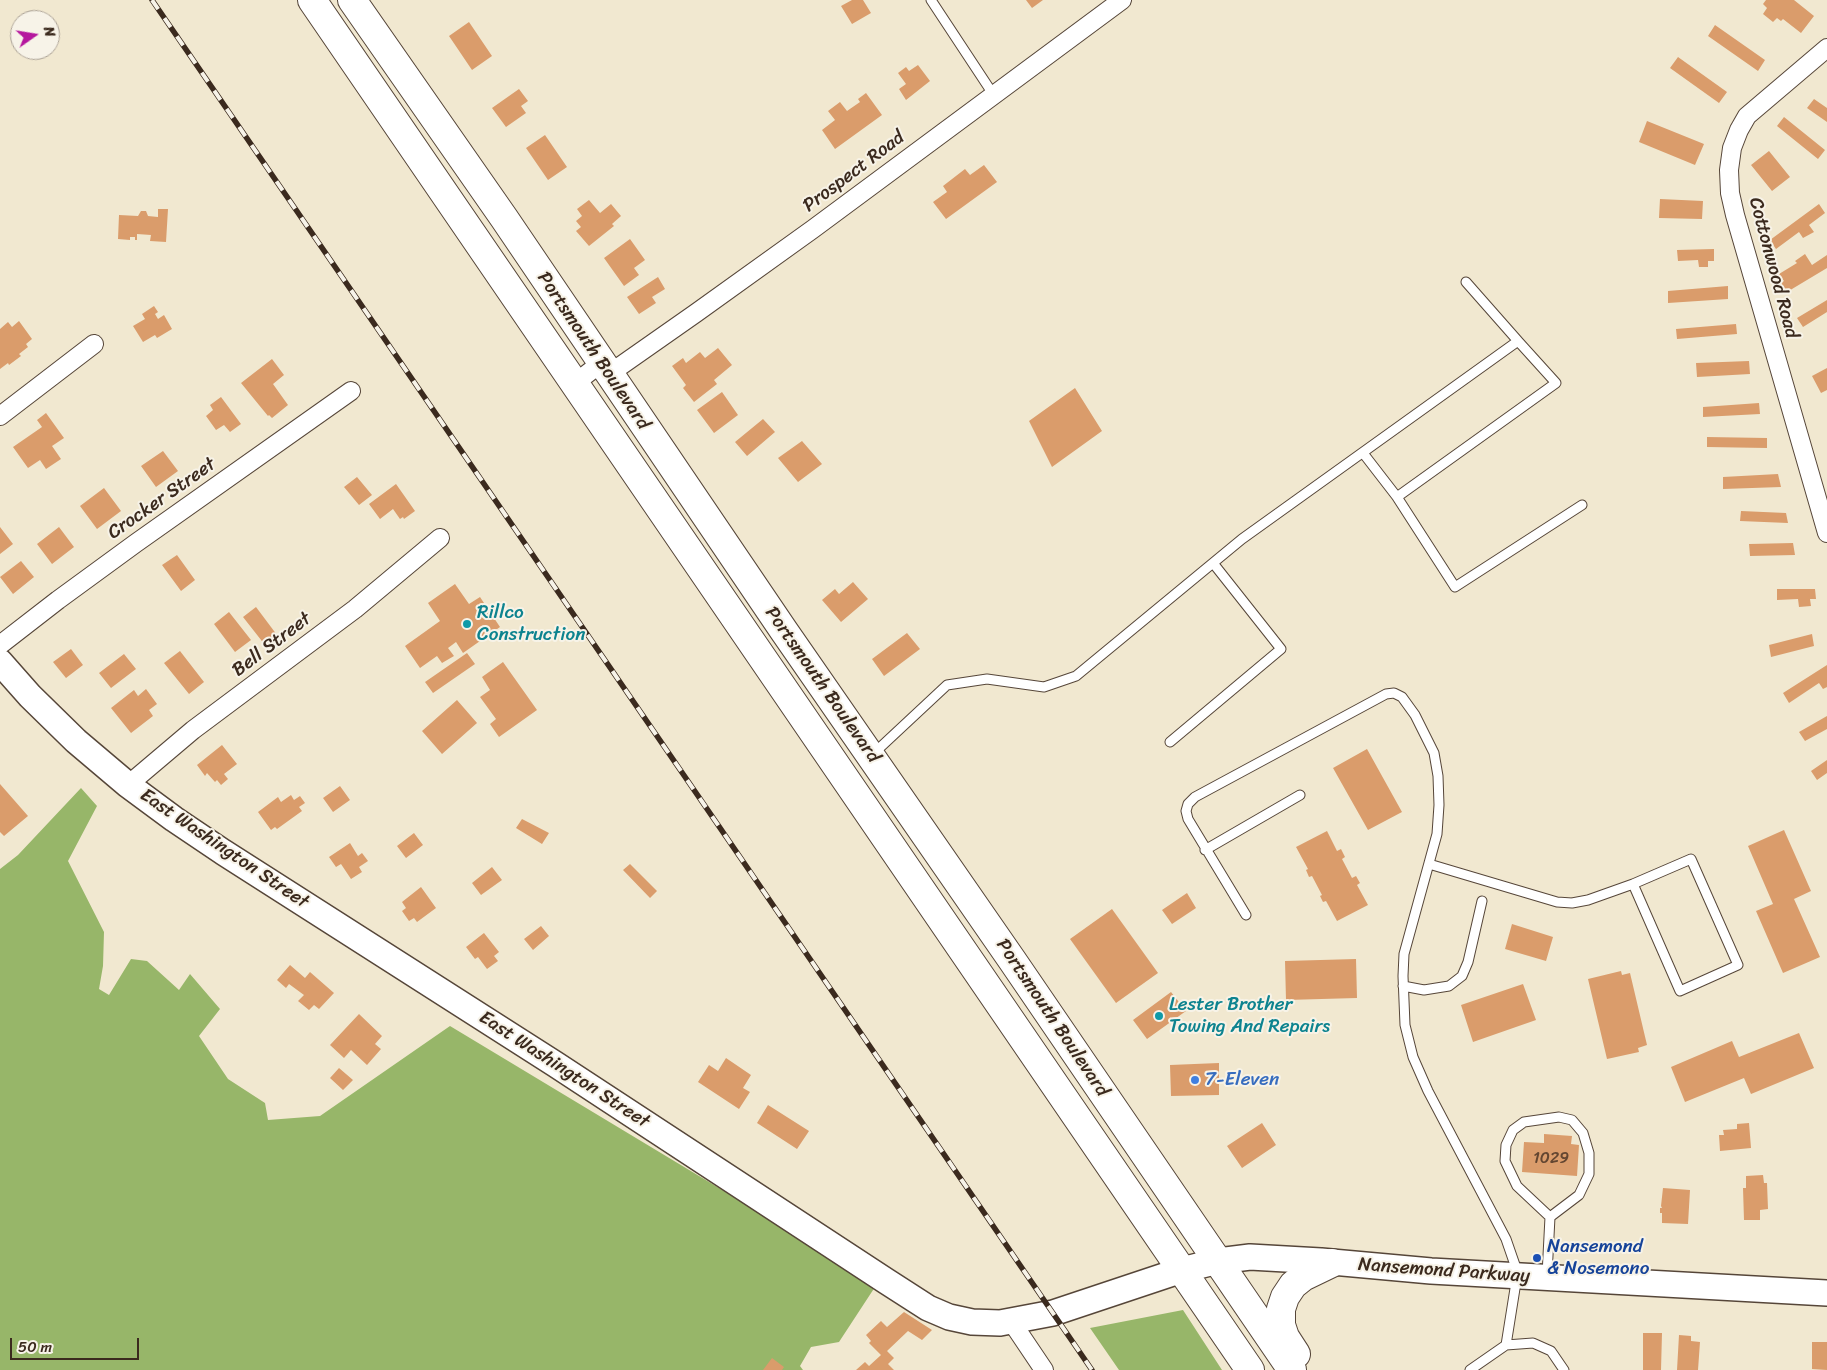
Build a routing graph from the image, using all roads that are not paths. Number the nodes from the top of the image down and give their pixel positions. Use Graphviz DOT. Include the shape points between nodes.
graph roads {
  1 [pos="312,0"];
  2 [pos="931,0"];
  3 [pos="1122,0"];
  4 [pos="355,4"];
  5 [pos="332,30"];
  6 [pos="1827,48"];
  7 [pos="993,94"];
  8 [pos="1466,282"];
  9 [pos="1518,341"];
  10 [pos="94,344"];
  11 [pos="605,368"];
  12 [pos="574,384"];
  13 [pos="351,391"];
  14 [pos="0,416"];
  15 [pos="1363,453"];
  16 [pos="1397,497"];
  17 [pos="1582,505"];
  18 [pos="1827,533"];
  19 [pos="440,538"];
  20 [pos="1213,564"];
  21 [pos="0,645"];
  22 [pos="0,662"];
  23 [pos="840,712"];
  24 [pos="812,732"];
  25 [pos="1170,742"];
  26 [pos="870,756"];
  27 [pos="128,784"];
  28 [pos="1300,795"];
  29 [pos="1205,850"];
  30 [pos="1429,864"];
  31 [pos="1633,884"];
  32 [pos="1482,902"];
  33 [pos="1246,915"];
  34 [pos="1403,986"];
  35 [pos="1550,1217"];
  36 [pos="1218,1261"];
  37 [pos="1332,1263"];
  38 [pos="1182,1270"];
  39 [pos="1517,1276"];
  40 [pos="1547,1278"];
  41 [pos="1827,1293"];
  42 [pos="1011,1321"];
  43 [pos="1506,1345"];
  44 [pos="1044,1370"];
  45 [pos="1250,1370"];
  46 [pos="1292,1370"];
  47 [pos="1307,1370"];
  48 [pos="1470,1370"];
  49 [pos="1564,1370"];
  1 -- 5 [label="main road, Portsmouth Boulevard"];
  2 -- 7 [label="lane"];
  3 -- 7 [label="street, Prospect Road"];
  4 -- 5 [label="street"];
  4 -- 11 [label="main road, Portsmouth Boulevard"];
  5 -- 12 [label="main road, Portsmouth Boulevard"];
  6 -- 18 [label="street, Cottonwood Road" via="1747,116 1732,148 1729,170 1735,215"];
  7 -- 11 [label="street, Prospect Road" via="696,313"];
  8 -- 9 [label="lane"];
  9 -- 15 [label="lane"];
  9 -- 16 [label="lane" via="1556,383"];
  10 -- 14 [label="street"];
  11 -- 12 [label="street, Prospect Road"];
  11 -- 23 [label="main road, Portsmouth Boulevard"];
  12 -- 24 [label="main road, Portsmouth Boulevard"];
  13 -- 21 [label="street, Crocker Street" via="136,542"];
  15 -- 16 [label="lane"];
  15 -- 20 [label="lane" via="1242,539"];
  16 -- 17 [label="lane" via="1455,587"];
  19 -- 27 [label="street, Bell Street" via="355,609 193,730"];
  20 -- 25 [label="lane" via="1281,649"];
  20 -- 26 [label="lane" via="1076,676 1044,687 987,679 947,685"];
  22 -- 27 [label="main road, East Washington Street" via="76,741"];
  23 -- 24 [label="street"];
  23 -- 26 [label="main road, Portsmouth Boulevard"];
  24 -- 38 [label="main road, Portsmouth Boulevard"];
  26 -- 36 [label="main road, Portsmouth Boulevard"];
  27 -- 42 [label="main road, East Washington Street" via="223,852 497,1026 928,1308 972,1322"];
  28 -- 29 [label="lane"];
  29 -- 30 [label="lane" via="1186,811 1195,797 1386,694 1394,694 1402,697 1415,715 1434,753 1440,805"];
  29 -- 33 [label="lane"];
  30 -- 31 [label="lane" via="1556,902 1588,900"];
  30 -- 34 [label="lane" via="1404,954"];
  31 -- 31 [label="lane" via="1680,991 1738,966 1691,859"];
  32 -- 34 [label="lane" via="1462,976 1450,986 1424,990"];
  34 -- 39 [label="lane" via="1405,1025 1413,1057 1449,1133 1506,1239"];
  35 -- 35 [label="lane" via="1579,1195 1589,1174 1589,1153 1583,1133 1572,1120 1559,1117 1524,1122 1513,1130 1506,1145 1505,1161 1517,1186"];
  35 -- 40 [label="lane"];
  36 -- 37 [label="main road, Nansemond Parkway" via="1275,1257"];
  36 -- 38 [label="main road, Nansemond Parkway"];
  36 -- 46 [label="main road, Portsmouth Boulevard"];
  37 -- 39 [label="main road, Nansemond Parkway"];
  37 -- 47 [label="main road" via="1293,1285 1281,1309 1285,1337"];
  38 -- 42 [label="main road, East Washington Street" via="1054,1313"];
  38 -- 45 [label="main road, Portsmouth Boulevard"];
  39 -- 40 [label="main road, Nansemond Parkway"];
  39 -- 43 [label="lane"];
  40 -- 41 [label="main road, Nansemond Parkway"];
  42 -- 44 [label="street"];
  43 -- 48 [label="lane"];
  43 -- 49 [label="lane" via="1533,1343 1551,1350"];
}
